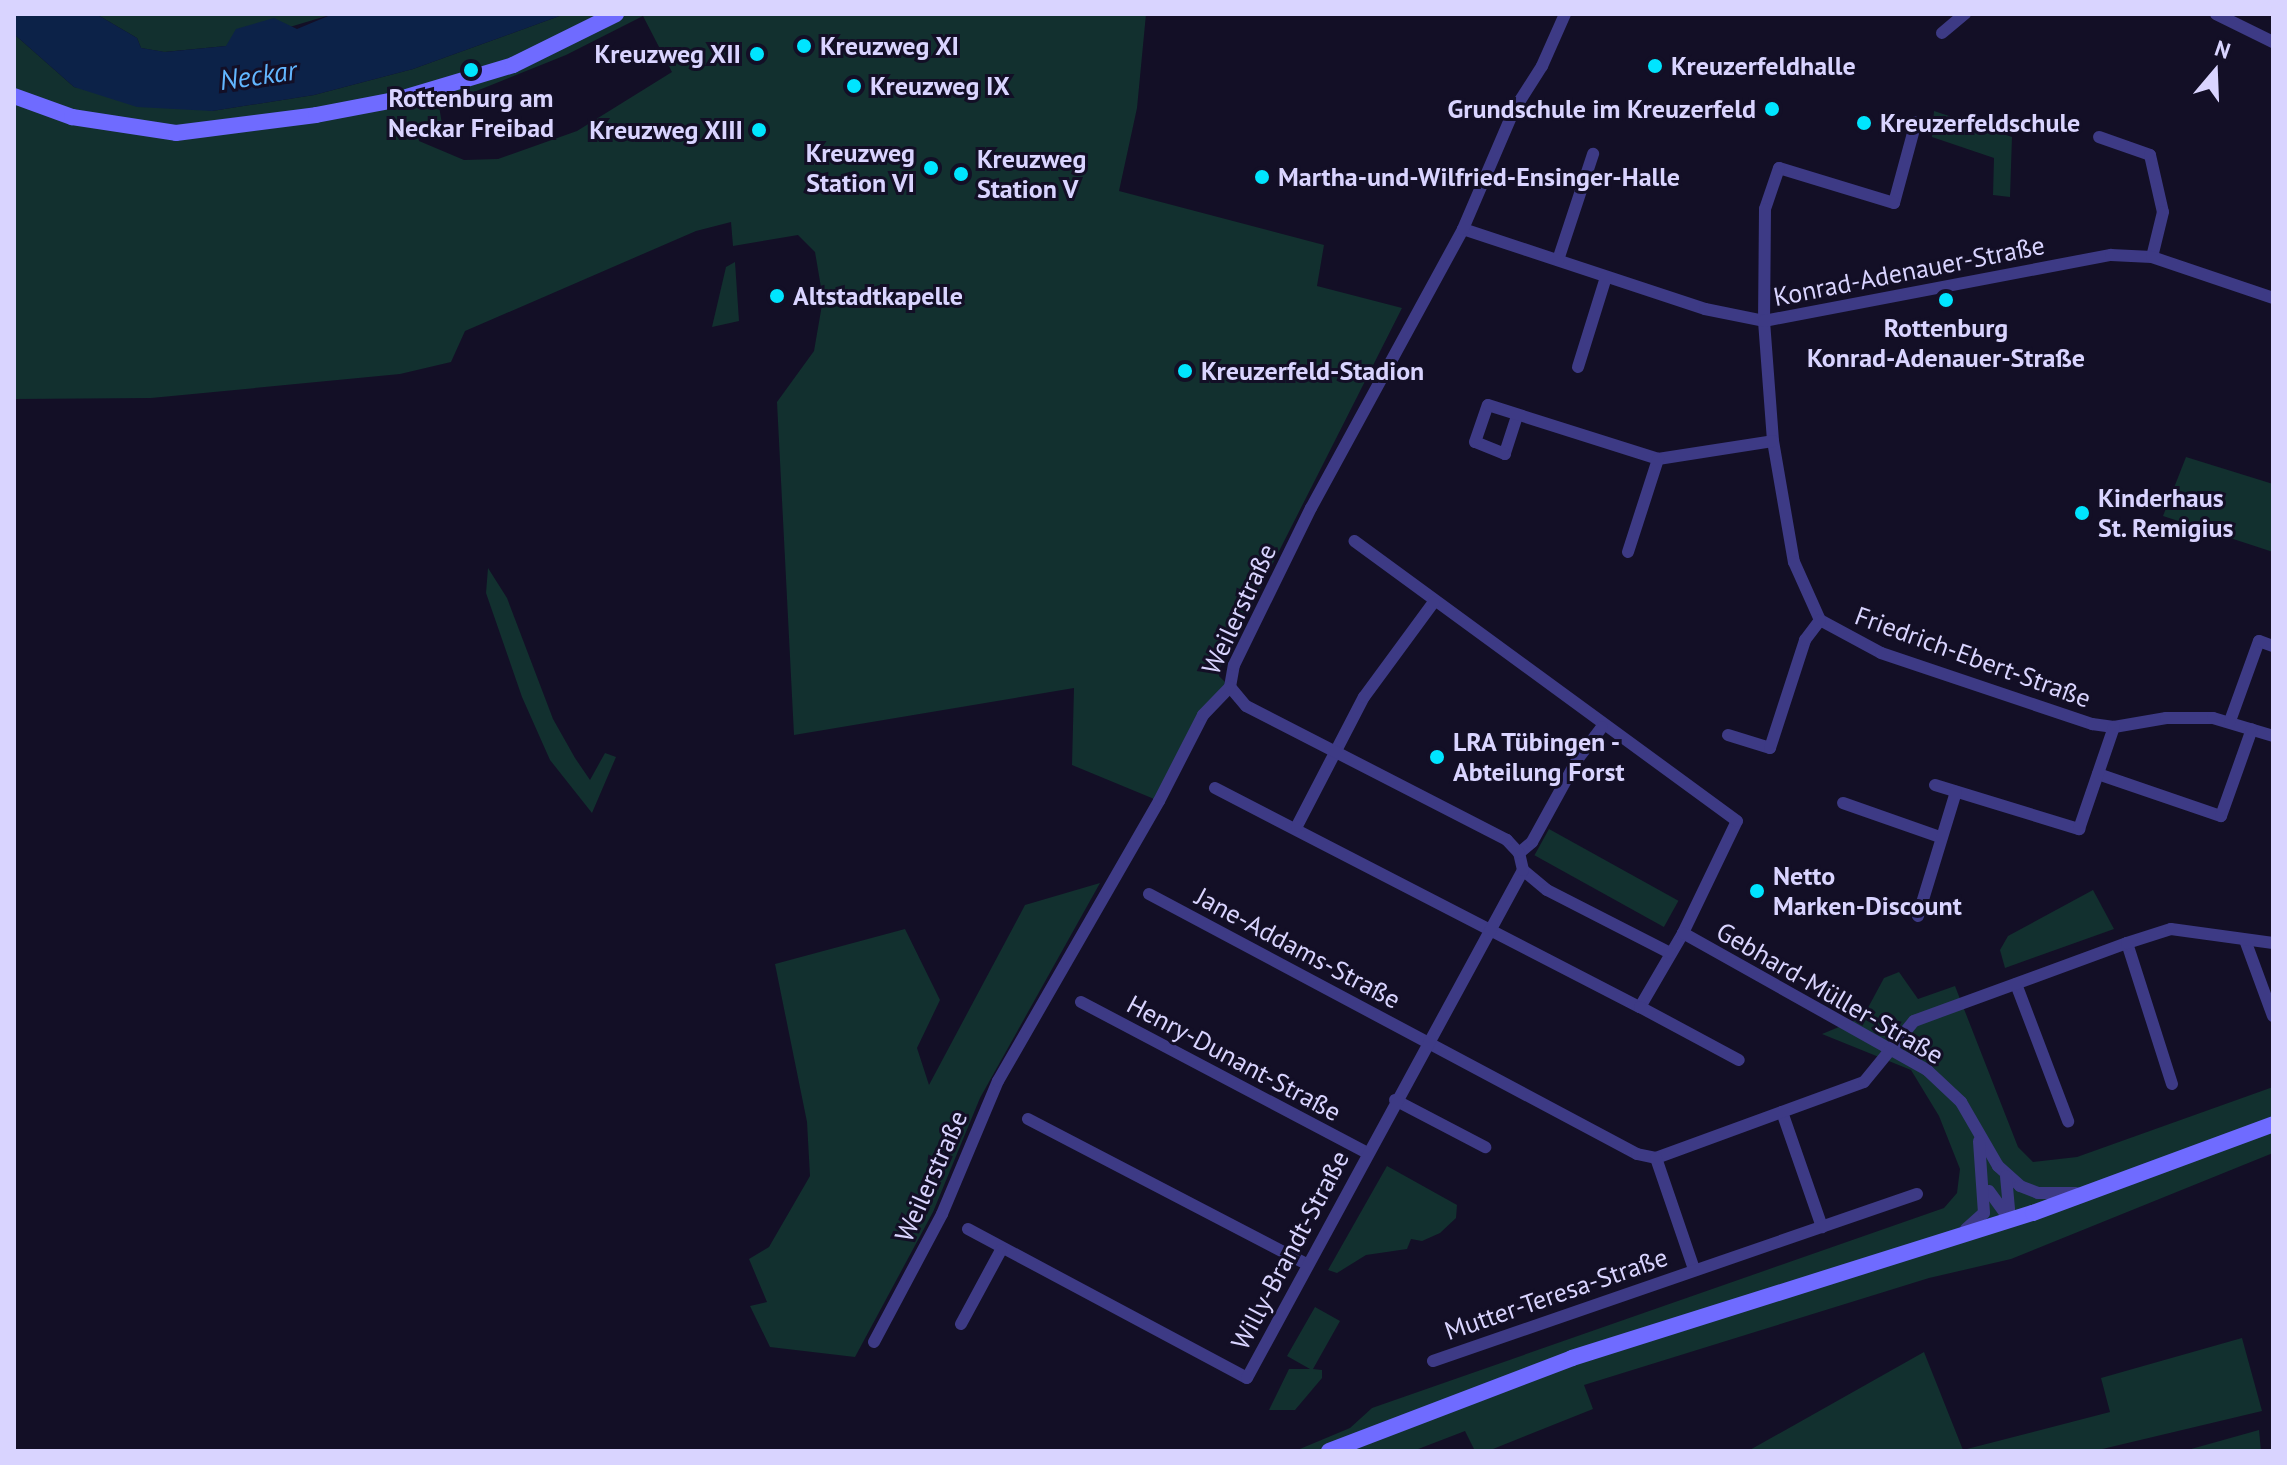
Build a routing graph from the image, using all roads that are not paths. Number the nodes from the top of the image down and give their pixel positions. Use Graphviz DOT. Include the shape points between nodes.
graph roads {
  1 [pos="616,14"];
  2 [pos="1565,14"];
  3 [pos="1965,14"];
  4 [pos="2216,14"];
  5 [pos="1942,33"];
  6 [pos="2273,42"];
  7 [pos="14,96"];
  8 [pos="1916,122"];
  9 [pos="2099,137"];
  10 [pos="1593,154"];
  11 [pos="1463,229"];
  12 [pos="2152,257"];
  13 [pos="1558,260"];
  14 [pos="1606,277"];
  15 [pos="2273,298"];
  16 [pos="1764,321"];
  17 [pos="1578,367"];
  18 [pos="1517,416"];
  19 [pos="1773,441"];
  20 [pos="1658,459"];
  21 [pos="1355,541"];
  22 [pos="1628,552"];
  23 [pos="1433,603"];
  24 [pos="1820,620"];
  25 [pos="2273,646"];
  26 [pos="1230,687"];
  27 [pos="2230,721"];
  28 [pos="1602,727"];
  29 [pos="2114,727"];
  30 [pos="2252,729"];
  31 [pos="1728,735"];
  32 [pos="2273,736"];
  33 [pos="1334,753"];
  34 [pos="2098,774"];
  35 [pos="1935,785"];
  36 [pos="1215,788"];
  37 [pos="1956,792"];
  38 [pos="1843,803"];
  39 [pos="1297,826"];
  40 [pos="1940,837"];
  41 [pos="1519,853"];
  42 [pos="1523,870"];
  43 [pos="1149,894"];
  44 [pos="1918,916"];
  45 [pos="1490,926"];
  46 [pos="1683,933"];
  47 [pos="2245,940"];
  48 [pos="2127,943"];
  49 [pos="2273,943"];
  50 [pos="1670,953"];
  51 [pos="2016,984"];
  52 [pos="1081,1002"];
  53 [pos="1640,1007"];
  54 [pos="2273,1016"];
  55 [pos="1426,1041"];
  56 [pos="1890,1049"];
  57 [pos="1739,1060"];
  58 [pos="2172,1084"];
  59 [pos="1395,1100"];
  60 [pos="1782,1112"];
  61 [pos="1028,1119"];
  62 [pos="2068,1121"];
  63 [pos="2273,1124"];
  64 [pos="1978,1134"];
  65 [pos="1485,1147"];
  66 [pos="1367,1153"];
  67 [pos="1656,1158"];
  68 [pos="2006,1176"];
  69 [pos="1986,1180"];
  70 [pos="2094,1192"];
  71 [pos="1917,1194"];
  72 [pos="2010,1220"];
  73 [pos="1822,1227"];
  74 [pos="968,1229"];
  75 [pos="1944,1241"];
  76 [pos="1001,1250"];
  77 [pos="1306,1264"];
  78 [pos="1694,1269"];
  79 [pos="961,1324"];
  80 [pos="874,1342"];
  81 [pos="1433,1361"];
  82 [pos="1329,1451"];
  1 -- 7 [label="main road" via="513,65 400,99 316,115 176,133 72,117"];
  2 -- 11 [label="street, Weilerstraße" via="1542,66 1514,110"];
  3 -- 5 [label="street"];
  4 -- 6 [label="street"];
  8 -- 16 [label="street, Friedrich-Ebert-Straße" via="1894,203 1794,171 1775,171 1765,209"];
  9 -- 12 [label="street" via="2150,155 2163,212"];
  10 -- 13 [label="street"];
  11 -- 13 [label="street, Konrad-Adenauer-Straße"];
  11 -- 26 [label="street, Weilerstraße" via="1311,508 1234,665"];
  12 -- 15 [label="street, Konrad-Adenauer-Straße"];
  12 -- 16 [label="street, Konrad-Adenauer-Straße" via="2111,255"];
  13 -- 14 [label="street, Konrad-Adenauer-Straße"];
  14 -- 16 [label="street, Konrad-Adenauer-Straße" via="1705,309"];
  14 -- 17 [label="street"];
  16 -- 19 [label="street, Friedrich-Ebert-Straße"];
  18 -- 20 [label="street"];
  19 -- 20 [label="street"];
  19 -- 24 [label="street, Friedrich-Ebert-Straße" via="1794,562"];
  20 -- 22 [label="street"];
  21 -- 23 [label="street"];
  23 -- 28 [label="street"];
  23 -- 33 [label="street" via="1364,697"];
  24 -- 29 [label="street, Friedrich-Ebert-Straße" via="1881,653"];
  24 -- 31 [label="street" via="1805,640 1770,748"];
  25 -- 27 [label="street" via="2259,641"];
  26 -- 33 [label="street" via="1246,706"];
  26 -- 80 [label="street, Weilerstraße" via="1203,715 998,1081 942,1214"];
  27 -- 29 [label="street, Friedrich-Ebert-Straße" via="2190,717"];
  27 -- 30 [label="street, Friedrich-Ebert-Straße"];
  28 -- 41 [label="street" via="1577,760 1532,842"];
  28 -- 46 [label="street" via="1737,821"];
  29 -- 34 [label="street"];
  30 -- 32 [label="street, Friedrich-Ebert-Straße"];
  30 -- 34 [label="street" via="2221,816"];
  33 -- 39 [label="street"];
  33 -- 41 [label="street" via="1507,840"];
  34 -- 37 [label="street" via="2079,829"];
  35 -- 37 [label="street"];
  36 -- 39 [label="street"];
  37 -- 40 [label="street"];
  38 -- 40 [label="street"];
  39 -- 45 [label="street"];
  40 -- 44 [label="street"];
  41 -- 42 [label="street"];
  42 -- 45 [label="street, Willy-Brandt-Straße"];
  42 -- 50 [label="street" via="1547,890"];
  43 -- 55 [label="street, Jane-Addams-Straße"];
  45 -- 53 [label="street"];
  45 -- 55 [label="street, Willy-Brandt-Straße"];
  46 -- 50 [label="street"];
  46 -- 56 [label="street, Gebhard-Müller-Straße"];
  47 -- 48 [label="street" via="2171,929"];
  47 -- 49 [label="street"];
  47 -- 54 [label="street"];
  48 -- 51 [label="street"];
  48 -- 58 [label="street"];
  50 -- 53 [label="street"];
  51 -- 56 [label="street" via="1914,1021"];
  51 -- 62 [label="street"];
  52 -- 66 [label="street, Henry-Dunant-Straße"];
  53 -- 57 [label="street"];
  55 -- 59 [label="street, Willy-Brandt-Straße"];
  55 -- 67 [label="street, Jane-Addams-Straße" via="1637,1154"];
  56 -- 60 [label="street" via="1864,1082"];
  56 -- 64 [label="street, Gebhard-Müller-Straße" via="1947,1087"];
  59 -- 65 [label="street"];
  59 -- 66 [label="street, Willy-Brandt-Straße"];
  60 -- 67 [label="street"];
  60 -- 73 [label="street"];
  61 -- 77 [label="street"];
  63 -- 70 [label="main road"];
  64 -- 68 [label="street, Gebhard-Müller-Straße"];
  64 -- 69 [label="street, Gebhard-Müller-Straße"];
  66 -- 77 [label="street, Willy-Brandt-Straße"];
  67 -- 78 [label="street, Mutter-Teresa-Straße"];
  68 -- 70 [label="street" via="2038,1193"];
  68 -- 72 [label="street, Gebhard-Müller-Straße"];
  69 -- 72 [label="street" via="1997,1208"];
  69 -- 75 [label="street, Gebhard-Müller-Straße" via="1984,1213"];
  70 -- 72 [label="main road"];
  71 -- 73 [label="street, Mutter-Teresa-Straße"];
  72 -- 75 [label="main road"];
  73 -- 78 [label="street, Mutter-Teresa-Straße"];
  74 -- 76 [label="street"];
  75 -- 82 [label="main road" via="1608,1346"];
  76 -- 77 [label="street, Willy-Brandt-Straße" via="1247,1378"];
  76 -- 79 [label="street"];
  78 -- 81 [label="street, Mutter-Teresa-Straße"];
}
